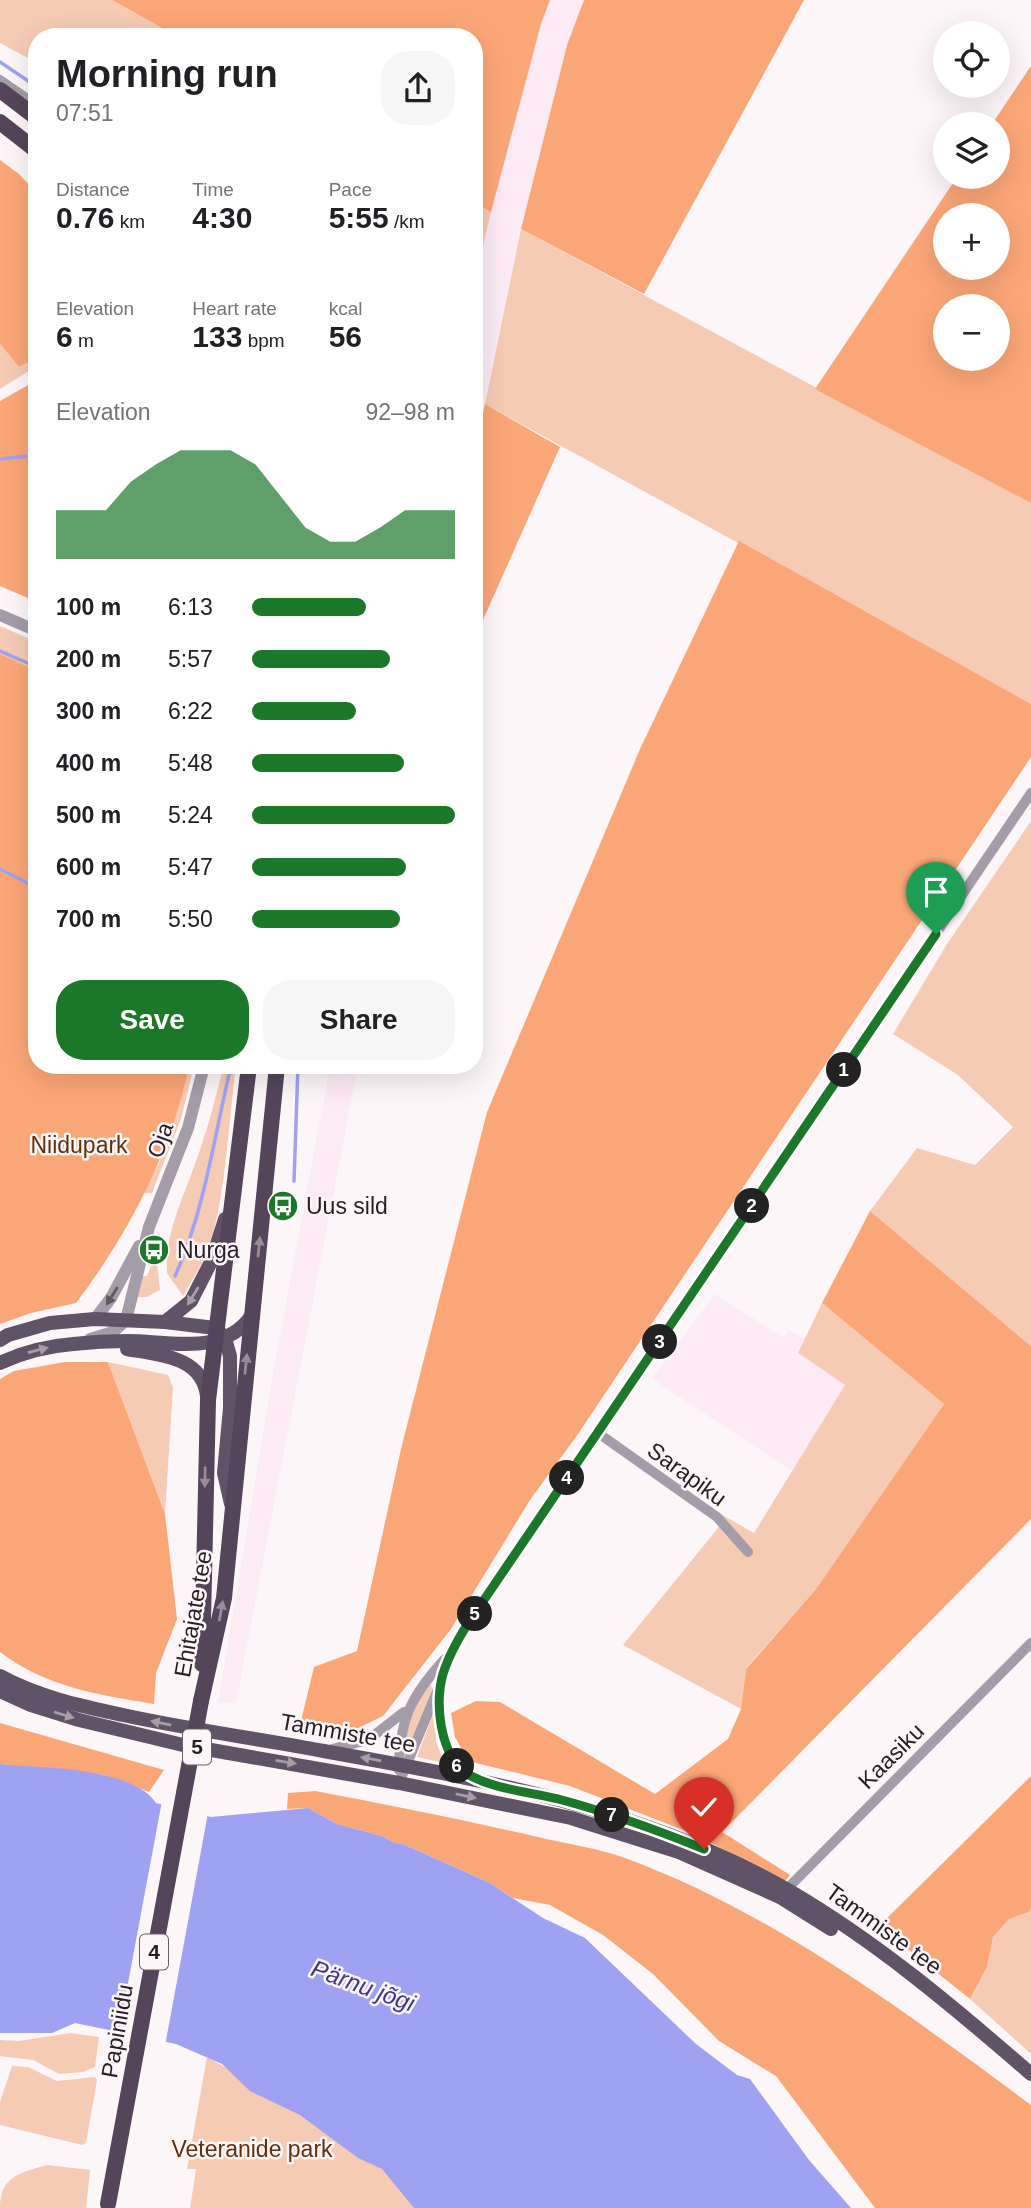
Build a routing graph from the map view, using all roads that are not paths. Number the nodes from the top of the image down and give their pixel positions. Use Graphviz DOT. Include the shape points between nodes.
graph roads {
  1 [pos="0,80"];
  2 [pos="0,90"];
  3 [pos="28,99"];
  4 [pos="28,111"];
  5 [pos="0,122"];
  6 [pos="28,144"];
  7 [pos="0,615"];
  8 [pos="28,627"];
  9 [pos="1031,793"];
  10 [pos="202,1074"];
  11 [pos="244,1074"];
  12 [pos="248,1074"];
  13 [pos="277,1074"];
  14 [pos="149,1227"];
  15 [pos="251,1315"];
  16 [pos="94,1319"];
  17 [pos="125,1320"];
  18 [pos="165,1322"];
  19 [pos="218,1336"];
  20 [pos="0,1340"];
  21 [pos="73,1344"];
  22 [pos="0,1363"];
  23 [pos="208,1400"];
  24 [pos="598,1433"];
  25 [pos="231,1505"];
  26 [pos="748,1552"];
  27 [pos="1031,1643"];
  28 [pos="452,1651"];
  29 [pos="0,1676"];
  30 [pos="441,1679"];
  31 [pos="0,1691"];
  32 [pos="201,1701"];
  33 [pos="407,1709"];
  34 [pos="325,1751"];
  35 [pos="403,1765"];
  36 [pos="399,1783"];
  37 [pos="486,1783"];
  38 [pos="783,1893"];
  39 [pos="1031,2074"];
  40 [pos="108,2206"];
  1 -- 3 [label="street"];
  2 -- 4 [label="highway"];
  5 -- 6 [label="highway"];
  7 -- 8 [label="street"];
  9 -- 24 [label="street"];
  10 -- 14 [label="street, Oja" via="187,1128"];
  11 -- 18 [label="main road, one-way" via="224,1224 191,1301"];
  12 -- 19 [label="highway, Ehitajate tee / 4"];
  15 -- 13 [label="highway, Ehitajate tee / 4, one-way"];
  14 -- 16 [label="street, Oja, one-way" via="111,1298"];
  14 -- 17 [label="street, Oja"];
  15 -- 19 [label="main road" via="243,1329"];
  25 -- 15 [label="highway, Ehitajate tee / 4, one-way"];
  16 -- 17 [label="main road"];
  16 -- 20 [label="main road" via="50,1323"];
  17 -- 18 [label="main road"];
  17 -- 21 [label="street" via="113,1332"];
  18 -- 19 [label="main road"];
  19 -- 21 [label="main road" via="183,1344"];
  19 -- 23 [label="highway, Ehitajate tee / 4"];
  19 -- 25 [label="main road" via="230,1356 224,1474"];
  22 -- 21 [label="main road, one-way"];
  21 -- 23 [label="main road" via="159,1355 189,1364 203,1379"];
  23 -- 32 [label="highway, Ehitajate tee / 4, one-way"];
  24 -- 26 [label="street, Sarapiku" via="717,1517"];
  24 -- 28 [label="street"];
  32 -- 25 [label="highway, Ehitajate tee / 4, one-way" via="224,1598"];
  27 -- 38 [label="street, Kaasiku"];
  28 -- 30 [label="street"];
  28 -- 33 [label="street"];
  34 -- 29 [label="main road, Tammiste tee / 5, one-way" via="112,1713 46,1697"];
  30 -- 35 [label="street"];
  30 -- 37 [label="street" via="444,1742 457,1766"];
  31 -- 36 [label="main road, Tammiste tee / 5, one-way" via="79,1720 183,1745"];
  32 -- 40 [label="highway, Papiniidu / 4, bridge"];
  33 -- 34 [label="street" via="368,1740"];
  33 -- 35 [label="street" via="400,1733"];
  35 -- 34 [label="main road, Tammiste tee / 5, one-way"];
  35 -- 36 [label="street"];
  35 -- 37 [label="main road, Tammiste tee / 5"];
  36 -- 38 [label="main road, Tammiste tee / 5, one-way" via="580,1821 679,1852"];
  37 -- 38 [label="main road, Tammiste tee / 5" via="662,1832 704,1849"];
  38 -- 39 [label="main road, Tammiste tee / 5"];
}
